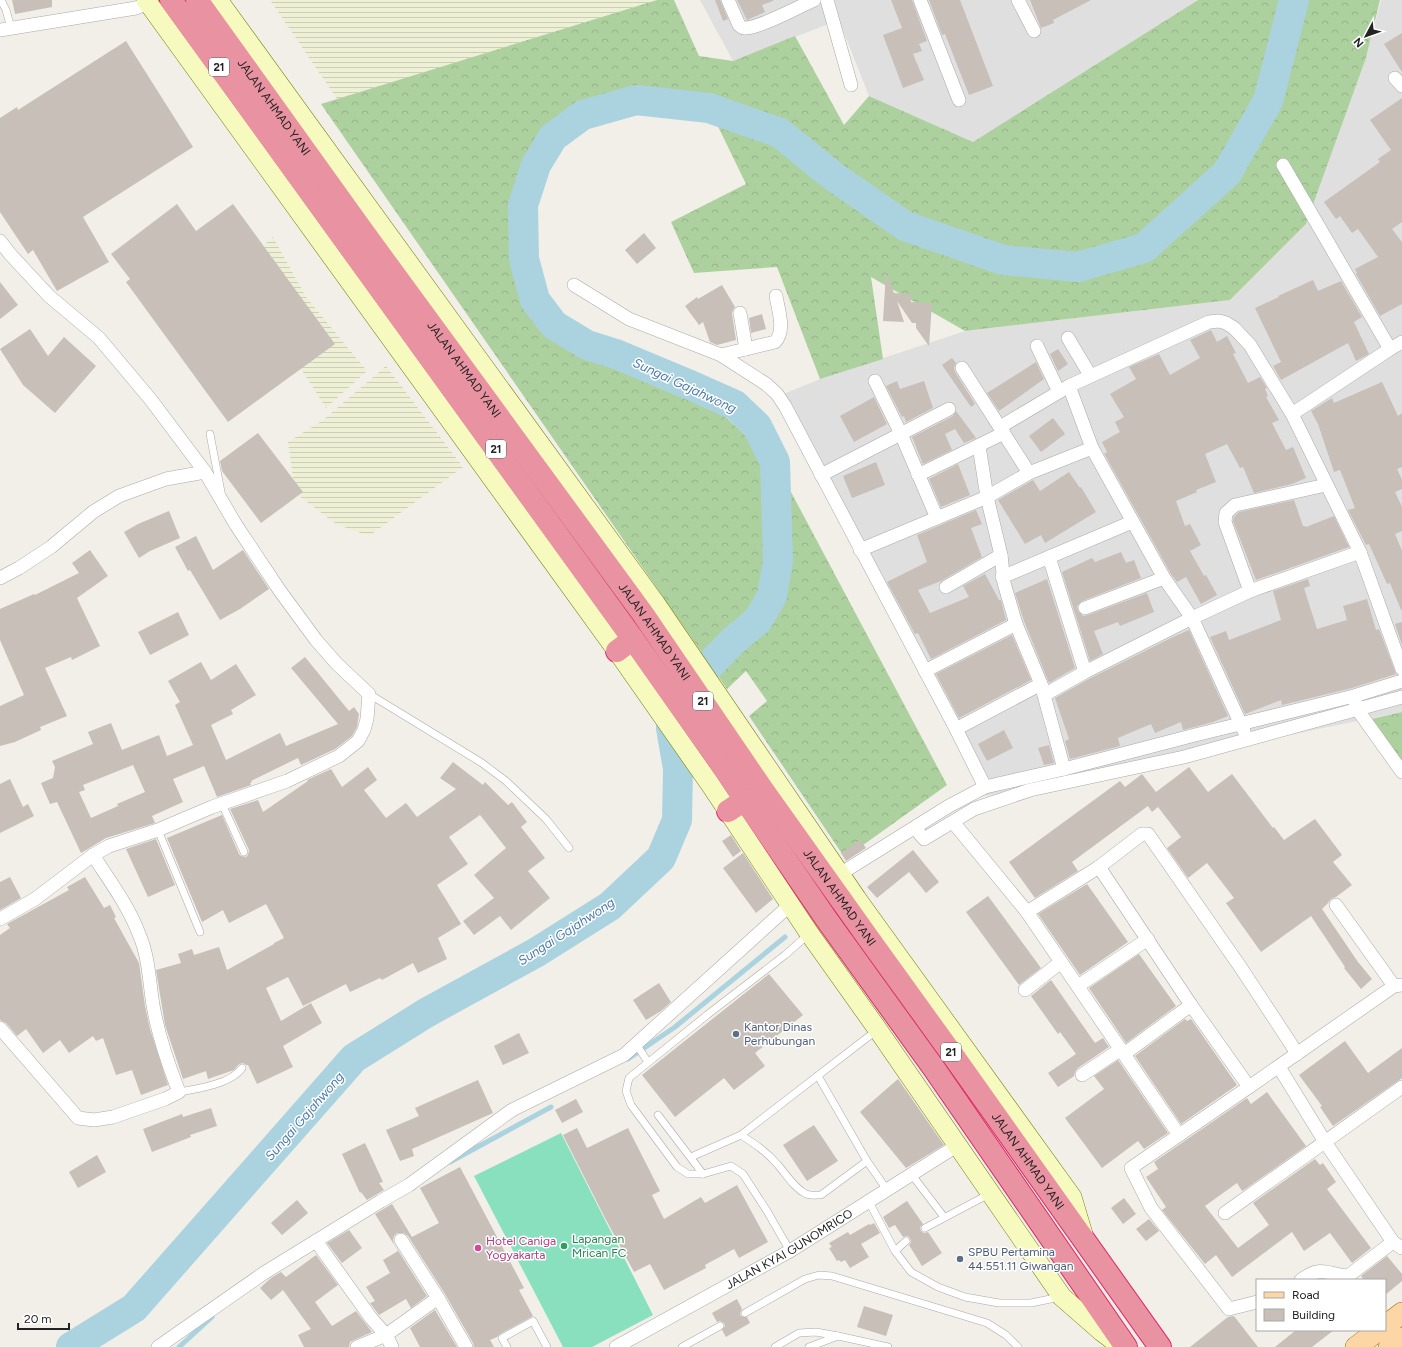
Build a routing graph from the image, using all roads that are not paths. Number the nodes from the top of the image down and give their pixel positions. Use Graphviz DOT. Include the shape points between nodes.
graph roads {
  1 [pos="1,0"];
  2 [pos="171,0"];
  3 [pos="197,0"];
  4 [pos="218,0"];
  5 [pos="728,0"];
  6 [pos="814,0"];
  7 [pos="827,0"];
  8 [pos="920,0"];
  9 [pos="1018,0"];
  10 [pos="147,1"];
  11 [pos="6,29"];
  12 [pos="1034,31"];
  13 [pos="851,85"];
  14 [pos="959,100"];
  15 [pos="275,128"];
  16 [pos="1283,165"];
  17 [pos="353,236"];
  18 [pos="0,241"];
  19 [pos="574,285"];
  20 [pos="776,296"];
  21 [pos="740,313"];
  22 [pos="1068,338"];
  23 [pos="1402,342"];
  24 [pos="1037,346"];
  25 [pos="746,349"];
  26 [pos="1390,349"];
  27 [pos="721,355"];
  28 [pos="962,368"];
  29 [pos="1090,375"];
  30 [pos="875,382"];
  31 [pos="1064,389"];
  32 [pos="949,409"];
  33 [pos="1292,414"];
  34 [pos="1002,430"];
  35 [pos="210,434"];
  36 [pos="901,434"];
  37 [pos="979,446"];
  38 [pos="1092,448"];
  39 [pos="205,472"];
  40 [pos="1029,473"];
  41 [pos="821,475"];
  42 [pos="918,475"];
  43 [pos="1326,485"];
  44 [pos="987,497"];
  45 [pos="222,502"];
  46 [pos="937,518"];
  47 [pos="1132,522"];
  48 [pos="860,550"];
  49 [pos="1360,552"];
  50 [pos="1001,555"];
  51 [pos="1049,557"];
  52 [pos="1002,577"];
  53 [pos="0,578"];
  54 [pos="1164,578"];
  55 [pos="946,587"];
  56 [pos="1250,591"];
  57 [pos="1085,608"];
  58 [pos="1192,618"];
  59 [pos="1016,624"];
  60 [pos="1402,669"];
  61 [pos="925,671"];
  62 [pos="1085,672"];
  63 [pos="1402,681"];
  64 [pos="1042,690"];
  65 [pos="369,694"];
  66 [pos="1402,697"];
  67 [pos="1356,703"];
  68 [pos="956,729"];
  69 [pos="1245,732"];
  70 [pos="734,766"];
  71 [pos="1064,769"];
  72 [pos="1402,772"];
  73 [pos="985,787"];
  74 [pos="753,796"];
  75 [pos="222,804"];
  76 [pos="953,822"];
  77 [pos="158,830"];
  78 [pos="918,832"];
  79 [pos="569,848"];
  80 [pos="244,852"];
  81 [pos="92,855"];
  82 [pos="1099,867"];
  83 [pos="840,874"];
  84 [pos="790,905"];
  85 [pos="1336,905"];
  86 [pos="1027,912"];
  87 [pos="0,918"];
  88 [pos="200,932"];
  89 [pos="809,933"];
  90 [pos="1148,939"];
  91 [pos="1061,962"];
  92 [pos="1078,986"];
  93 [pos="1398,986"];
  94 [pos="1024,990"];
  95 [pos="1191,1005"];
  96 [pos="0,1028"];
  97 [pos="878,1030"];
  98 [pos="637,1046"];
  99 [pos="1122,1051"];
  100 [pos="952,1054"];
  101 [pos="1297,1054"];
  102 [pos="646,1059"];
  103 [pos="933,1067"];
  104 [pos="1278,1067"];
  105 [pos="242,1068"];
  106 [pos="1082,1075"];
  107 [pos="818,1076"];
  108 [pos="1249,1087"];
  109 [pos="1402,1087"];
  110 [pos="179,1092"];
  111 [pos="658,1115"];
  112 [pos="741,1135"];
  113 [pos="1179,1135"];
  114 [pos="1325,1142"];
  115 [pos="958,1145"];
  116 [pos="691,1157"];
  117 [pos="867,1161"];
  118 [pos="703,1174"];
  119 [pos="912,1175"];
  120 [pos="887,1190"];
  121 [pos="991,1193"];
  122 [pos="869,1202"];
  123 [pos="1225,1213"];
  124 [pos="944,1217"];
  125 [pos="925,1228"];
  126 [pos="401,1240"];
  127 [pos="316,1241"];
  128 [pos="906,1241"];
  129 [pos="1086,1244"];
  130 [pos="1398,1245"];
  131 [pos="790,1251"];
  132 [pos="895,1251"];
  133 [pos="1302,1279"];
  134 [pos="1062,1297"];
  135 [pos="438,1298"];
  136 [pos="1256,1302"];
  137 [pos="745,1313"];
  138 [pos="1402,1313"];
  139 [pos="1386,1325"];
  140 [pos="720,1326"];
  141 [pos="1378,1331"];
  142 [pos="386,1334"];
  143 [pos="838,1336"];
  144 [pos="1402,1338"];
  145 [pos="158,1347"];
  146 [pos="357,1347"];
  147 [pos="392,1347"];
  148 [pos="466,1347"];
  149 [pos="507,1347"];
  150 [pos="547,1347"];
  151 [pos="616,1347"];
  152 [pos="682,1347"];
  153 [pos="775,1347"];
  154 [pos="809,1347"];
  155 [pos="888,1347"];
  156 [pos="1018,1347"];
  157 [pos="1122,1347"];
  158 [pos="1126,1347"];
  159 [pos="1160,1347"];
  160 [pos="1356,1347"];
  161 [pos="1389,1347"];
  1 -- 11 [label="lane" via="6,10"];
  2 -- 15 [label="highway, JALAN AHMAD YANI / 21"];
  3 -- 15 [label="highway, JALAN AHMAD YANI / 21"];
  4 -- 15 [label="street"];
  5 -- 6 [label="street" via="739,25 744,28 752,27"];
  7 -- 13 [label="street"];
  8 -- 14 [label="street"];
  9 -- 12 [label="street"];
  10 -- 11 [label="street" via="136,8"];
  10 -- 15 [label="street"];
  15 -- 17 [label="highway, JALAN AHMAD YANI / 21"];
  15 -- 17 [label="street"];
  16 -- 26 [label="street"];
  17 -- 70 [label="highway, JALAN AHMAD YANI / 21" via="625,645 638,663"];
  17 -- 70 [label="highway, JALAN AHMAD YANI / 21" via="650,609 670,638"];
  18 -- 39 [label="street" via="49,296 99,338 151,400"];
  19 -- 27 [label="street" via="628,319"];
  20 -- 25 [label="street" via="781,328 778,339"];
  21 -- 25 [label="street"];
  22 -- 29 [label="street"];
  23 -- 26 [label="street"];
  24 -- 31 [label="street"];
  25 -- 27 [label="street"];
  26 -- 33 [label="street"];
  27 -- 41 [label="street" via="777,394"];
  28 -- 34 [label="street"];
  29 -- 31 [label="street"];
  29 -- 33 [label="street" via="1209,322 1219,321 1234,328 1250,345"];
  30 -- 36 [label="street"];
  31 -- 34 [label="street"];
  31 -- 38 [label="street"];
  32 -- 36 [label="street"];
  33 -- 43 [label="street"];
  34 -- 37 [label="street"];
  34 -- 40 [label="street"];
  35 -- 45 [label="lane"];
  36 -- 41 [label="street"];
  36 -- 42 [label="street"];
  37 -- 42 [label="street"];
  37 -- 44 [label="street"];
  38 -- 40 [label="street"];
  38 -- 47 [label="street"];
  39 -- 45 [label="street"];
  39 -- 53 [label="street" via="166,479 119,496 93,512 51,547"];
  40 -- 44 [label="street"];
  41 -- 48 [label="street"];
  42 -- 46 [label="street"];
  43 -- 49 [label="street"];
  43 -- 56 [label="street" via="1236,505 1226,514 1225,522"];
  44 -- 46 [label="street"];
  44 -- 50 [label="street"];
  45 -- 65 [label="street" via="280,591 316,640"];
  46 -- 48 [label="street"];
  47 -- 51 [label="street"];
  47 -- 54 [label="street"];
  48 -- 61 [label="street"];
  49 -- 56 [label="street"];
  49 -- 60 [label="street"];
  50 -- 52 [label="street"];
  50 -- 55 [label="street"];
  51 -- 52 [label="street"];
  51 -- 62 [label="street"];
  52 -- 59 [label="street"];
  54 -- 57 [label="street"];
  54 -- 58 [label="street"];
  56 -- 58 [label="street"];
  58 -- 62 [label="street"];
  58 -- 69 [label="street"];
  59 -- 61 [label="street"];
  59 -- 64 [label="street"];
  61 -- 68 [label="street"];
  62 -- 64 [label="street"];
  63 -- 67 [label="street"];
  64 -- 68 [label="street"];
  64 -- 71 [label="street"];
  65 -- 75 [label="street" via="364,730 358,741 339,756 286,781"];
  65 -- 79 [label="lane" via="482,763 546,819"];
  66 -- 67 [label="street"];
  67 -- 69 [label="street"];
  67 -- 72 [label="street"];
  68 -- 73 [label="street"];
  69 -- 71 [label="street"];
  69 -- 76 [label="street" via="1184,757 1030,790 974,809"];
  70 -- 74 [label="highway, JALAN AHMAD YANI / 21"];
  70 -- 74 [label="street"];
  71 -- 73 [label="street"];
  73 -- 78 [label="street" via="948,806"];
  74 -- 83 [label="street"];
  74 -- 84 [label="street"];
  74 -- 100 [label="highway, JALAN AHMAD YANI / 21" via="864,933"];
  74 -- 103 [label="highway, JALAN AHMAD YANI / 21" via="827,920"];
  75 -- 77 [label="street"];
  75 -- 80 [label="lane"];
  76 -- 78 [label="street" via="924,839"];
  76 -- 86 [label="street"];
  77 -- 81 [label="street" via="109,846"];
  77 -- 88 [label="lane"];
  78 -- 83 [label="street"];
  81 -- 87 [label="street" via="35,899"];
  81 -- 110 [label="street" via="125,904 139,933 147,956 160,1036"];
  82 -- 86 [label="street"];
  82 -- 90 [label="street"];
  82 -- 101 [label="street" via="1142,834 1148,834"];
  83 -- 129 [label="street" via="1072,1197"];
  84 -- 89 [label="street"];
  84 -- 98 [label="street"];
  85 -- 93 [label="street"];
  86 -- 91 [label="street"];
  89 -- 97 [label="street"];
  89 -- 102 [label="lane" via="785,955"];
  90 -- 92 [label="street"];
  90 -- 95 [label="street"];
  91 -- 92 [label="street"];
  91 -- 94 [label="street"];
  92 -- 99 [label="street"];
  93 -- 101 [label="street"];
  95 -- 99 [label="street"];
  95 -- 108 [label="street"];
  96 -- 110 [label="street" via="78,1118 94,1120 113,1117"];
  97 -- 107 [label="lane"];
  97 -- 115 [label="street"];
  98 -- 102 [label="lane"];
  98 -- 127 [label="street" via="624,1055 512,1110 409,1185"];
  99 -- 106 [label="street"];
  99 -- 113 [label="street"];
  100 -- 103 [label="highway"];
  100 -- 129 [label="highway, JALAN AHMAD YANI / 21"];
  101 -- 104 [label="street"];
  102 -- 118 [label="lane" via="629,1078 626,1091 631,1105 677,1167 688,1174"];
  103 -- 158 [label="highway, JALAN AHMAD YANI / 21"];
  104 -- 108 [label="street"];
  104 -- 114 [label="street"];
  105 -- 110 [label="lane" via="233,1077 206,1087"];
  107 -- 112 [label="lane"];
  107 -- 117 [label="lane"];
  108 -- 113 [label="street"];
  109 -- 114 [label="street"];
  111 -- 116 [label="lane"];
  112 -- 116 [label="lane"];
  112 -- 117 [label="lane" via="760,1147 797,1188 813,1196 821,1195"];
  113 -- 136 [label="street" via="1131,1168 1151,1208 1229,1309"];
  114 -- 123 [label="street"];
  114 -- 130 [label="street"];
  115 -- 119 [label="street, JALAN KYAI GUNOMRICO"];
  115 -- 121 [label="street"];
  116 -- 118 [label="lane"];
  117 -- 120 [label="lane"];
  118 -- 131 [label="lane" via="731,1166 743,1174"];
  119 -- 120 [label="street, JALAN KYAI GUNOMRICO"];
  119 -- 124 [label="lane"];
  120 -- 122 [label="street, JALAN KYAI GUNOMRICO"];
  121 -- 124 [label="lane"];
  121 -- 134 [label="street"];
  122 -- 131 [label="street, JALAN KYAI GUNOMRICO"];
  122 -- 132 [label="lane"];
  124 -- 125 [label="lane"];
  126 -- 135 [label="street"];
  127 -- 142 [label="street" via="371,1318"];
  127 -- 145 [label="street" via="264,1273"];
  128 -- 132 [label="lane"];
  129 -- 159 [label="highway, JALAN AHMAD YANI / 21"];
  130 -- 133 [label="street" via="1348,1276 1331,1274 1324,1270 1311,1273"];
  131 -- 151 [label="street, JALAN KYAI GUNOMRICO"];
  132 -- 134 [label="lane" via="911,1272 938,1287 965,1297 999,1303 1031,1303"];
  134 -- 157 [label="street"];
  135 -- 142 [label="street"];
  135 -- 148 [label="street"];
  137 -- 156 [label="lane" via="805,1279 819,1274 987,1323 1006,1335"];
  138 -- 139 [label="main road"];
  140 -- 152 [label="lane"];
  141 -- 160 [label="main road"];
  142 -- 146 [label="street"];
  142 -- 147 [label="street"];
  143 -- 153 [label="lane" via="816,1332 799,1333"];
  143 -- 154 [label="lane"];
  143 -- 155 [label="lane"];
  144 -- 161 [label="main road"];
  149 -- 150 [label="lane" via="502,1338 533,1320"];
}
